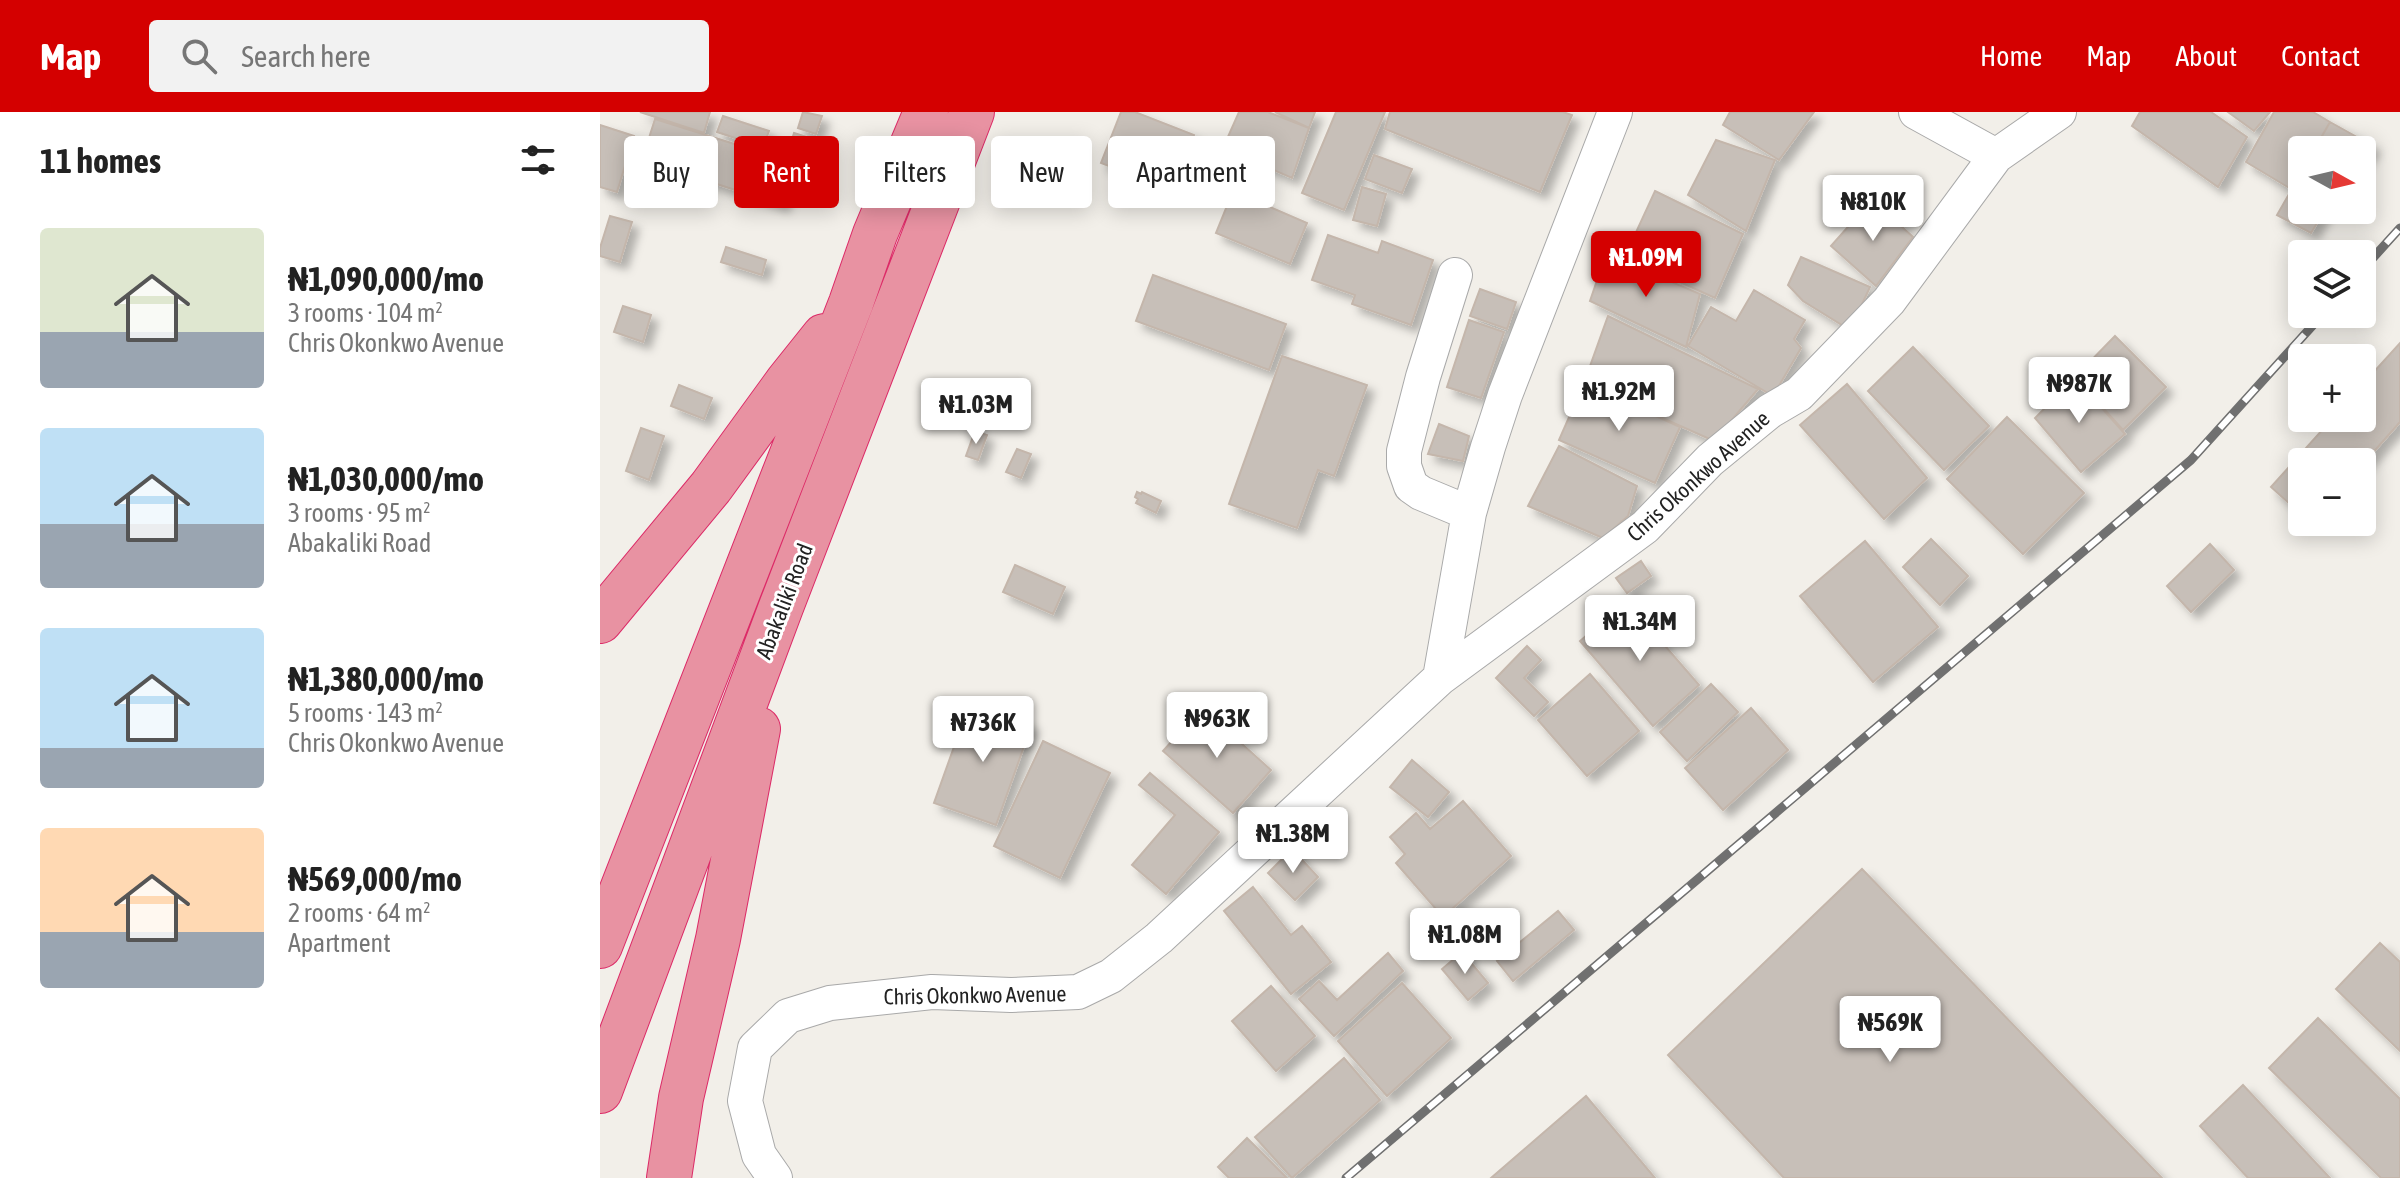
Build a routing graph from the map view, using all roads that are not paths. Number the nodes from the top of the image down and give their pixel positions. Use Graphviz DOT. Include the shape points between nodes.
graph roads {
  1 [pos="926,112"];
  2 [pos="972,112"];
  3 [pos="1615,112"];
  4 [pos="1916,112"];
  5 [pos="2059,112"];
  6 [pos="1996,156"];
  7 [pos="1455,275"];
  8 [pos="851,303"];
  9 [pos="1469,513"];
  10 [pos="781,607"];
  11 [pos="600,621"];
  12 [pos="1440,678"];
  13 [pos="600,946"];
  14 [pos="600,1091"];
  15 [pos="669,1178"];
  16 [pos="775,1178"];
  1 -- 8 [label="highway, Abakaliki Road"];
  2 -- 10 [label="highway, Abakaliki Road"];
  3 -- 9 [label="street" via="1505,395"];
  4 -- 6 [label="street"];
  5 -- 6 [label="street, Chris Okonkwo Avenue"];
  6 -- 12 [label="street, Chris Okonkwo Avenue" via="1889,301 1799,394 1710,460 1645,527"];
  7 -- 9 [label="street" via="1423,377 1404,466 1411,486"];
  8 -- 11 [label="highway" via="711,487"];
  8 -- 13 [label="highway, Abakaliki Road"];
  9 -- 12 [label="street"];
  10 -- 14 [label="highway, Abakaliki Road"];
  10 -- 15 [label="highway"];
  12 -- 16 [label="street, Chris Okonkwo Avenue" via="1159,938 1111,976 1078,992 919,993 830,1003 788,1016 755,1048 745,1101 759,1155"];
}
